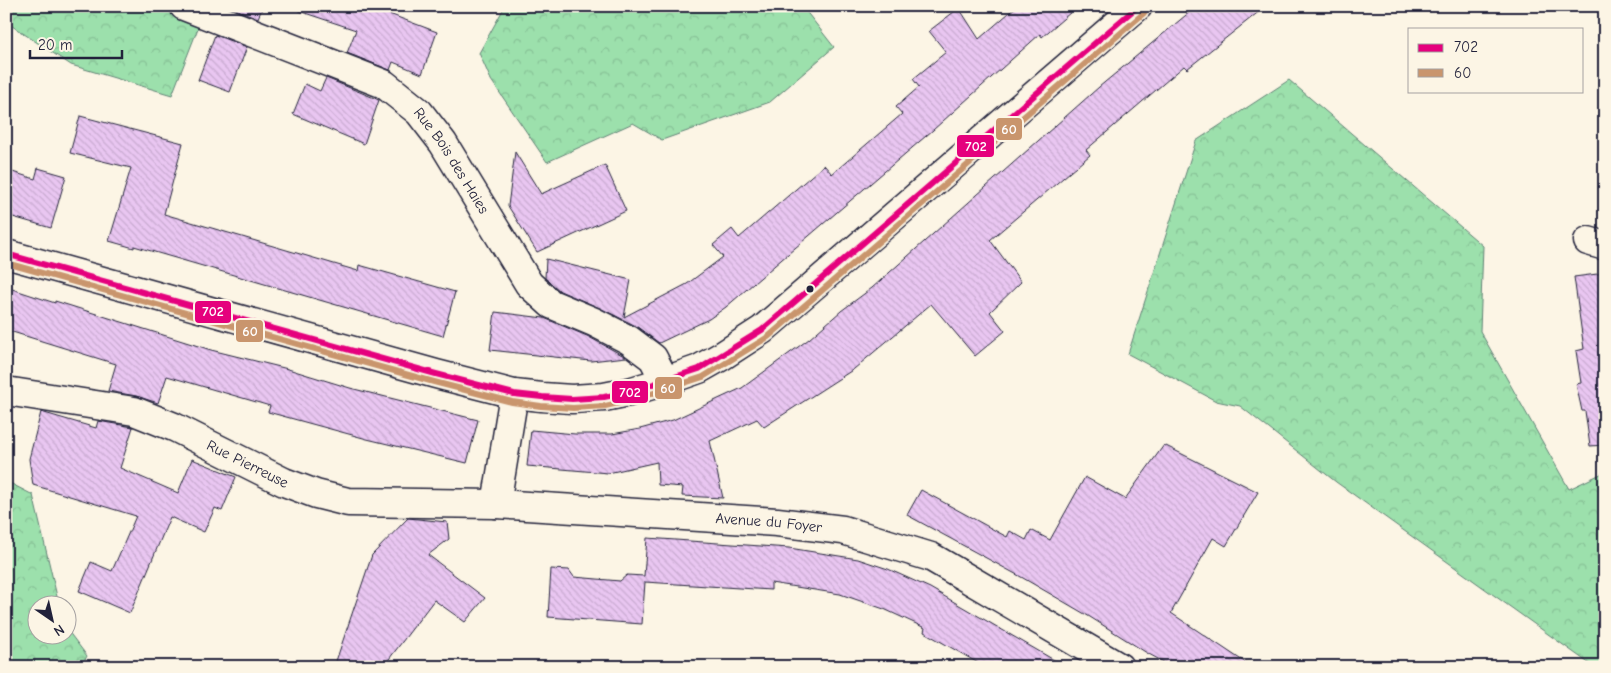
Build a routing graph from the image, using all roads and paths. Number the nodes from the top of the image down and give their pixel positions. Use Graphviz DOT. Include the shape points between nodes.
graph roads {
  1 [pos="184,6"];
  2 [pos="1138,6"];
  3 [pos="6,254"];
  4 [pos="665,381"];
  5 [pos="6,391"];
  6 [pos="514,394"];
  7 [pos="496,504"];
  8 [pos="1119,667"];
  1 -- 4 [label="street, Rue Bois des Haies" via="384,84 419,112 443,143 529,284 551,304 629,340 652,358"];
  2 -- 4 [label="street" via="762,330 699,369"];
  3 -- 6 [label="street"];
  4 -- 6 [label="street" via="629,392 572,399"];
  5 -- 7 [label="street, Rue Pierreuse" via="134,411 174,427 284,482 348,502"];
  6 -- 7 [label="street"];
  7 -- 8 [label="street, Avenue du Foyer" via="777,522 843,530 931,557"];
}
